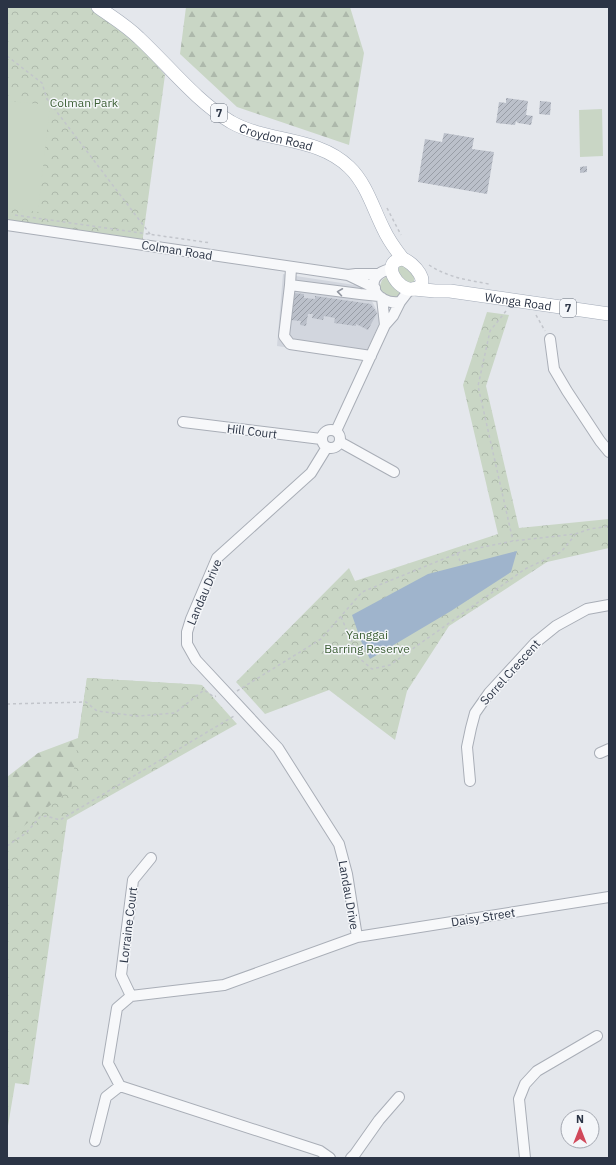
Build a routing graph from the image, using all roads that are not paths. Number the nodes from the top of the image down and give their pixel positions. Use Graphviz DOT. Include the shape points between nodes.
graph roads {
  1 [pos="98,7"];
  2 [pos="7,225"];
  3 [pos="395,264"];
  4 [pos="291,268"];
  5 [pos="377,274"];
  6 [pos="348,275"];
  7 [pos="422,277"];
  8 [pos="290,285"];
  9 [pos="412,289"];
  10 [pos="450,291"];
  11 [pos="378,294"];
  12 [pos="400,302"];
  13 [pos="609,314"];
  14 [pos="385,325"];
  15 [pos="550,339"];
  16 [pos="371,356"];
  17 [pos="183,422"];
  18 [pos="336,431"];
  19 [pos="340,442"];
  20 [pos="324,443"];
  21 [pos="609,452"];
  22 [pos="394,472"];
  23 [pos="609,605"];
  24 [pos="470,781"];
  25 [pos="151,858"];
  26 [pos="609,897"];
  27 [pos="357,937"];
  28 [pos="131,996"];
  29 [pos="597,1036"];
  30 [pos="120,1086"];
  31 [pos="399,1097"];
  32 [pos="95,1141"];
  33 [pos="330,1158"];
  34 [pos="351,1158"];
  35 [pos="525,1158"];
  1 -- 3 [label="main road, Croydon Road / 7" via="139,37 189,88 232,122 322,150 350,168 361,182 384,230 387,252"];
  2 -- 4 [label="street, Colman Road"];
  3 -- 5 [label="street, Colman Road"];
  3 -- 7 [label="main road, 7" via="412,264"];
  3 -- 9 [label="main road, 7" via="400,284"];
  4 -- 6 [label="street, Colman Road"];
  4 -- 8 [label="street"];
  5 -- 6 [label="street, Colman Road"];
  5 -- 11 [label="street" via="374,281"];
  6 -- 11 [label="street, Colman Road"];
  7 -- 9 [label="main road" via="421,282"];
  7 -- 10 [label="main road, Wonga Road / 7"];
  11 -- 8 [label="street, one-way"];
  8 -- 16 [label="street" via="284,336 290,344"];
  9 -- 10 [label="main road, Wonga Road / 7"];
  9 -- 12 [label="street"];
  10 -- 13 [label="main road, Wonga Road / 7"];
  11 -- 12 [label="street" via="390,302"];
  11 -- 14 [label="street"];
  12 -- 14 [label="street"];
  14 -- 16 [label="street"];
  15 -- 21 [label="street" via="554,369"];
  16 -- 18 [label="street"];
  17 -- 20 [label="street, Hill Court"];
  18 -- 19 [label="street" via="340,436"];
  18 -- 20 [label="street" via="328,430 323,433"];
  19 -- 20 [label="street" via="333,448"];
  19 -- 22 [label="street"];
  20 -- 27 [label="street, Landau Drive" via="311,474 217,558 191,618 187,644 196,660 278,748 339,844 348,874"];
  23 -- 24 [label="street, Sorrel Crescent" via="587,609 556,626 534,643 489,693 475,713 467,747"];
  25 -- 28 [label="street, Lorraine Court" via="133,880 122,975"];
  26 -- 27 [label="street, Daisy Street"];
  27 -- 28 [label="street, Landau Drive" via="224,985"];
  28 -- 30 [label="street" via="117,1008 108,1063"];
  29 -- 35 [label="street" via="537,1072 525,1084 519,1099"];
  30 -- 32 [label="street" via="106,1097"];
  30 -- 33 [label="street" via="320,1151"];
  31 -- 34 [label="street"];
}
